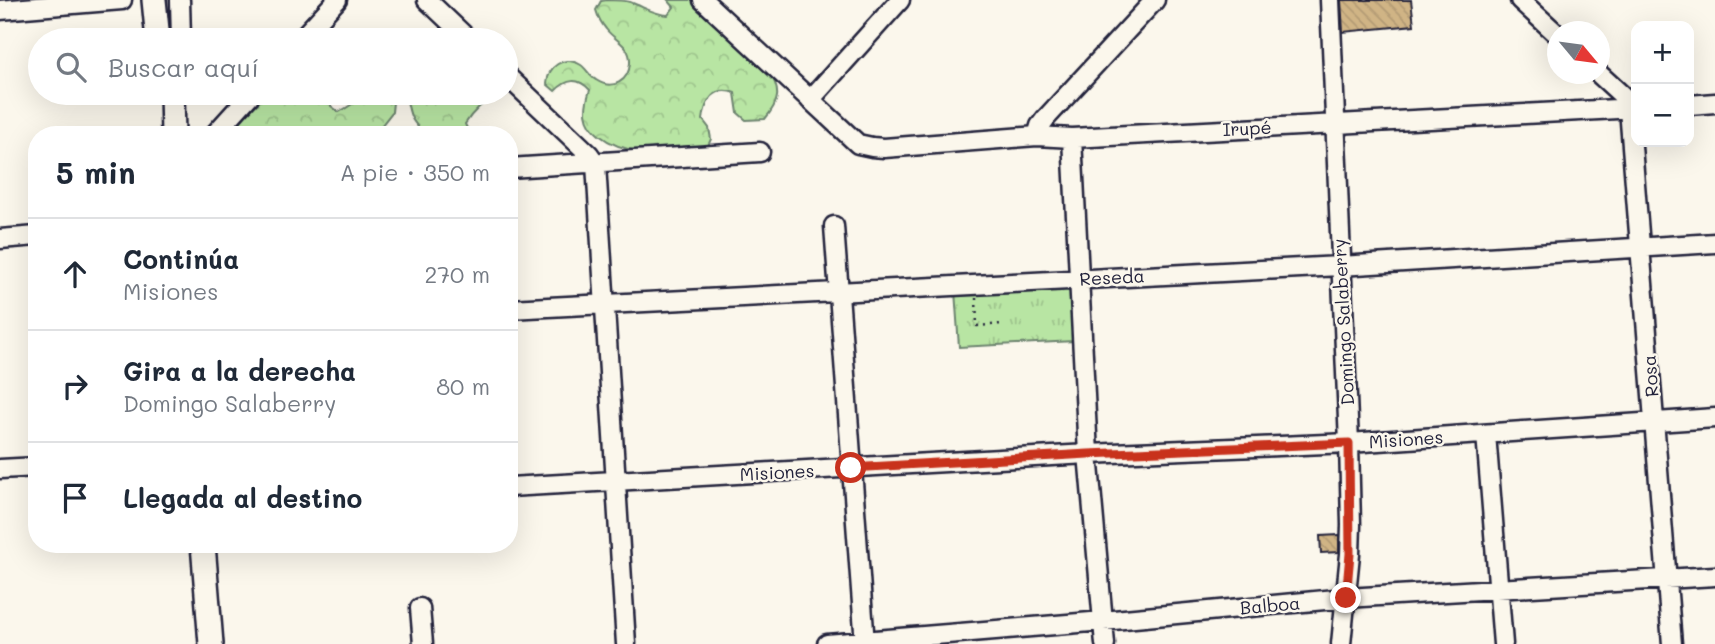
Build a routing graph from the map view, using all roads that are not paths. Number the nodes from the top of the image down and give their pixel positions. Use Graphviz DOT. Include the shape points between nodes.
graph roads {
  1 [pos="122,0"];
  2 [pos="180,0"];
  3 [pos="337,0"];
  4 [pos="426,0"];
  5 [pos="703,0"];
  6 [pos="900,0"];
  7 [pos="1155,0"];
  8 [pos="1330,0"];
  9 [pos="1520,0"];
  10 [pos="156,3"];
  11 [pos="0,10"];
  12 [pos="1547,25"];
  13 [pos="157,28"];
  14 [pos="165,28"];
  15 [pos="181,28"];
  16 [pos="311,28"];
  17 [pos="456,28"];
  18 [pos="1610,84"];
  19 [pos="518,86"];
  20 [pos="810,100"];
  21 [pos="1715,103"];
  22 [pos="172,105"];
  23 [pos="241,105"];
  24 [pos="1694,105"];
  25 [pos="1631,106"];
  26 [pos="1631,108"];
  27 [pos="1334,124"];
  28 [pos="173,126"];
  29 [pos="222,126"];
  30 [pos="1037,136"];
  31 [pos="1072,138"];
  32 [pos="1635,147"];
  33 [pos="760,152"];
  34 [pos="596,164"];
  35 [pos="518,168"];
  36 [pos="834,226"];
  37 [pos="28,237"];
  38 [pos="0,239"];
  39 [pos="1715,243"];
  40 [pos="1640,247"];
  41 [pos="1340,265"];
  42 [pos="1079,279"];
  43 [pos="839,293"];
  44 [pos="605,304"];
  45 [pos="518,309"];
  46 [pos="1715,418"];
  47 [pos="1654,422"];
  48 [pos="1486,434"];
  49 [pos="1349,443"];
  50 [pos="1088,454"];
  51 [pos="28,468"];
  52 [pos="851,468"];
  53 [pos="0,470"];
  54 [pos="615,480"];
  55 [pos="518,486"];
  56 [pos="204,553"];
  57 [pos="1715,576"];
  58 [pos="1667,579"];
  59 [pos="1499,589"];
  60 [pos="1346,598"];
  61 [pos="420,608"];
  62 [pos="1103,621"];
  63 [pos="865,642"];
  64 [pos="211,644"];
  65 [pos="423,644"];
  66 [pos="626,644"];
  67 [pos="827,644"];
  68 [pos="1105,644"];
  69 [pos="1341,644"];
  70 [pos="1503,644"];
  71 [pos="1672,644"];
  1 -- 11 [label="street"];
  2 -- 15 [label="street"];
  3 -- 16 [label="street"];
  4 -- 17 [label="street"];
  5 -- 20 [label="street"];
  6 -- 20 [label="street"];
  7 -- 30 [label="street" via="1046,118"];
  8 -- 27 [label="street, Domingo Salaberry"];
  9 -- 12 [label="street"];
  10 -- 13 [label="main road"];
  10 -- 14 [label="main road"];
  18 -- 25 [label="street"];
  19 -- 34 [label="street"];
  20 -- 30 [label="street, Irupé" via="858,144 872,148"];
  21 -- 24 [label="street"];
  22 -- 28 [label="main road"];
  23 -- 29 [label="street"];
  26 -- 27 [label="street, Irupé"];
  27 -- 31 [label="street, Irupé"];
  27 -- 41 [label="street, Domingo Salaberry"];
  30 -- 31 [label="street, Irupé"];
  31 -- 42 [label="street"];
  32 -- 40 [label="street, Rosa"];
  33 -- 34 [label="street"];
  34 -- 35 [label="street"];
  34 -- 44 [label="street"];
  36 -- 43 [label="street"];
  37 -- 38 [label="street"];
  39 -- 40 [label="street, Reseda"];
  40 -- 41 [label="street, Reseda"];
  40 -- 47 [label="street, Rosa"];
  41 -- 42 [label="street, Reseda"];
  41 -- 49 [label="street, Domingo Salaberry"];
  42 -- 43 [label="street, Reseda"];
  42 -- 50 [label="street"];
  43 -- 44 [label="street, Reseda"];
  43 -- 52 [label="street"];
  44 -- 45 [label="street, Reseda"];
  44 -- 54 [label="street"];
  46 -- 47 [label="street, Misiones"];
  47 -- 48 [label="street, Misiones"];
  47 -- 58 [label="street, Rosa"];
  48 -- 49 [label="street, Misiones"];
  48 -- 59 [label="street"];
  49 -- 50 [label="street, Misiones"];
  49 -- 60 [label="street, Domingo Salaberry"];
  50 -- 52 [label="street, Misiones"];
  50 -- 62 [label="street"];
  51 -- 53 [label="street"];
  52 -- 54 [label="street, Misiones"];
  52 -- 63 [label="street"];
  54 -- 55 [label="street, Misiones"];
  54 -- 66 [label="street"];
  56 -- 64 [label="main road"];
  57 -- 58 [label="street, Balboa"];
  58 -- 59 [label="street, Balboa"];
  58 -- 71 [label="street, Rosa"];
  59 -- 60 [label="street, Balboa"];
  59 -- 70 [label="street"];
  60 -- 62 [label="street, Balboa"];
  60 -- 69 [label="street, Domingo Salaberry"];
  61 -- 65 [label="street"];
  62 -- 63 [label="street, Balboa"];
  62 -- 68 [label="street"];
  63 -- 67 [label="street, Balboa"];
}
